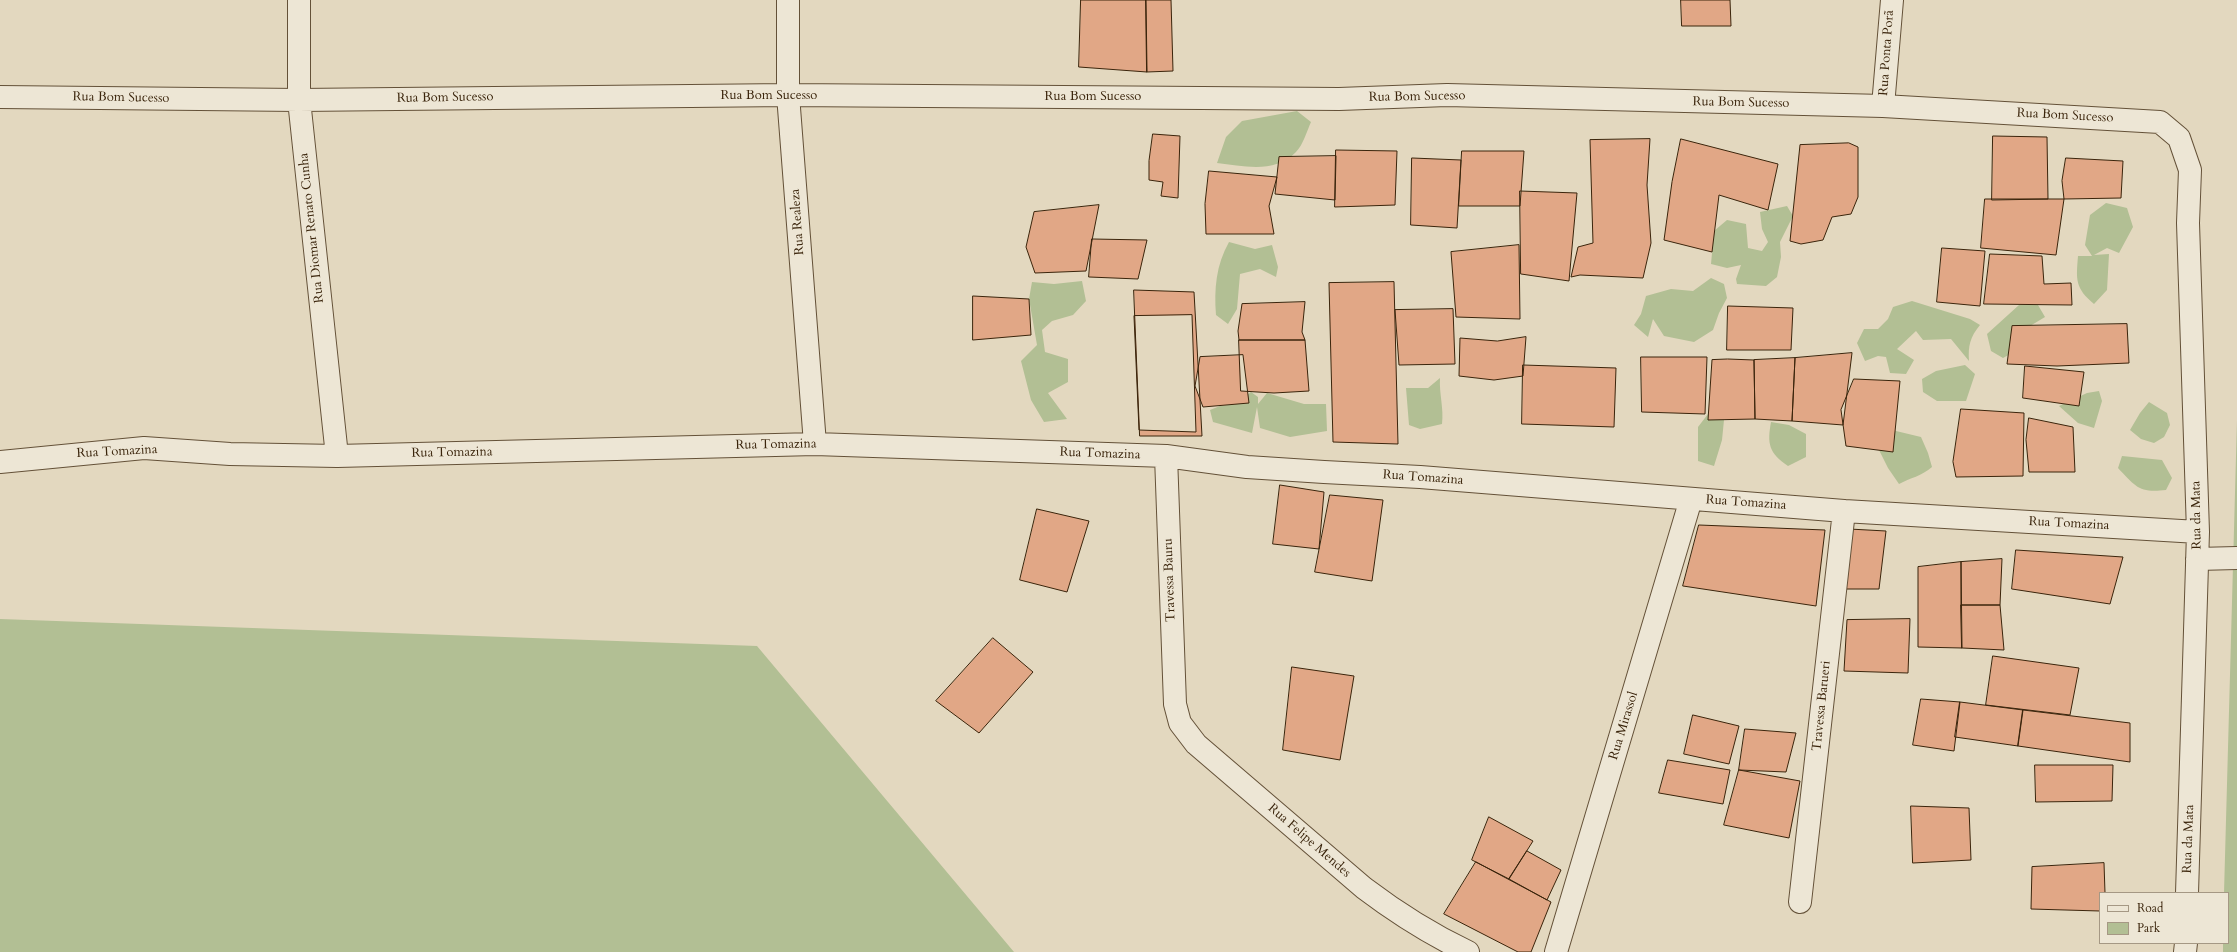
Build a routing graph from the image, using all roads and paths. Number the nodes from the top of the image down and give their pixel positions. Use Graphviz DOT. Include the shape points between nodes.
graph roads {
  1 [pos="299,0"];
  2 [pos="788,0"];
  3 [pos="1892,0"];
  4 [pos="788,95"];
  5 [pos="0,97"];
  6 [pos="299,100"];
  7 [pos="1883,106"];
  8 [pos="2179,138"];
  9 [pos="815,444"];
  10 [pos="337,456"];
  11 [pos="1166,456"];
  12 [pos="0,462"];
  13 [pos="1691,499"];
  14 [pos="1844,511"];
  15 [pos="2198,532"];
  16 [pos="2237,558"];
  17 [pos="2197,559"];
  18 [pos="1175,704"];
  19 [pos="2187,892"];
  20 [pos="1800,902"];
  21 [pos="1468,952"];
  22 [pos="1556,952"];
  1 -- 6 [label="street, Rua Diomar Renato Cunha"];
  2 -- 4 [label="street, Rua Realeza"];
  3 -- 7 [label="street, Rua Ponta Porã"];
  4 -- 6 [label="street, Rua Bom Sucesso"];
  4 -- 7 [label="street, Rua Bom Sucesso" via="1339,98 1447,95"];
  4 -- 9 [label="street, Rua Realeza"];
  5 -- 6 [label="street, Rua Bom Sucesso"];
  6 -- 10 [label="street, Rua Diomar Renato Cunha"];
  7 -- 8 [label="street, Rua Bom Sucesso" via="2160,122"];
  8 -- 15 [label="street, Rua da Mata" via="2190,170 2188,223"];
  9 -- 10 [label="street, Rua Tomazina"];
  9 -- 11 [label="street, Rua Tomazina"];
  10 -- 12 [label="street, Rua Tomazina" via="230,454 144,448"];
  11 -- 13 [label="street, Rua Tomazina" via="1247,467 1420,477"];
  11 -- 18 [label="street, Travessa Bauru"];
  13 -- 14 [label="street, Rua Tomazina"];
  13 -- 22 [label="street, Rua Mirassol"];
  14 -- 15 [label="street, Rua Tomazina"];
  14 -- 20 [label="street, Travessa Barueri"];
  15 -- 17 [label="street, Rua da Mata"];
  16 -- 17 [label="street"];
  17 -- 19 [label="street, Rua da Mata"];
  18 -- 21 [label="street, Rua Felipe Mendes" via="1180,723 1196,744 1364,888 1422,929"];
}
